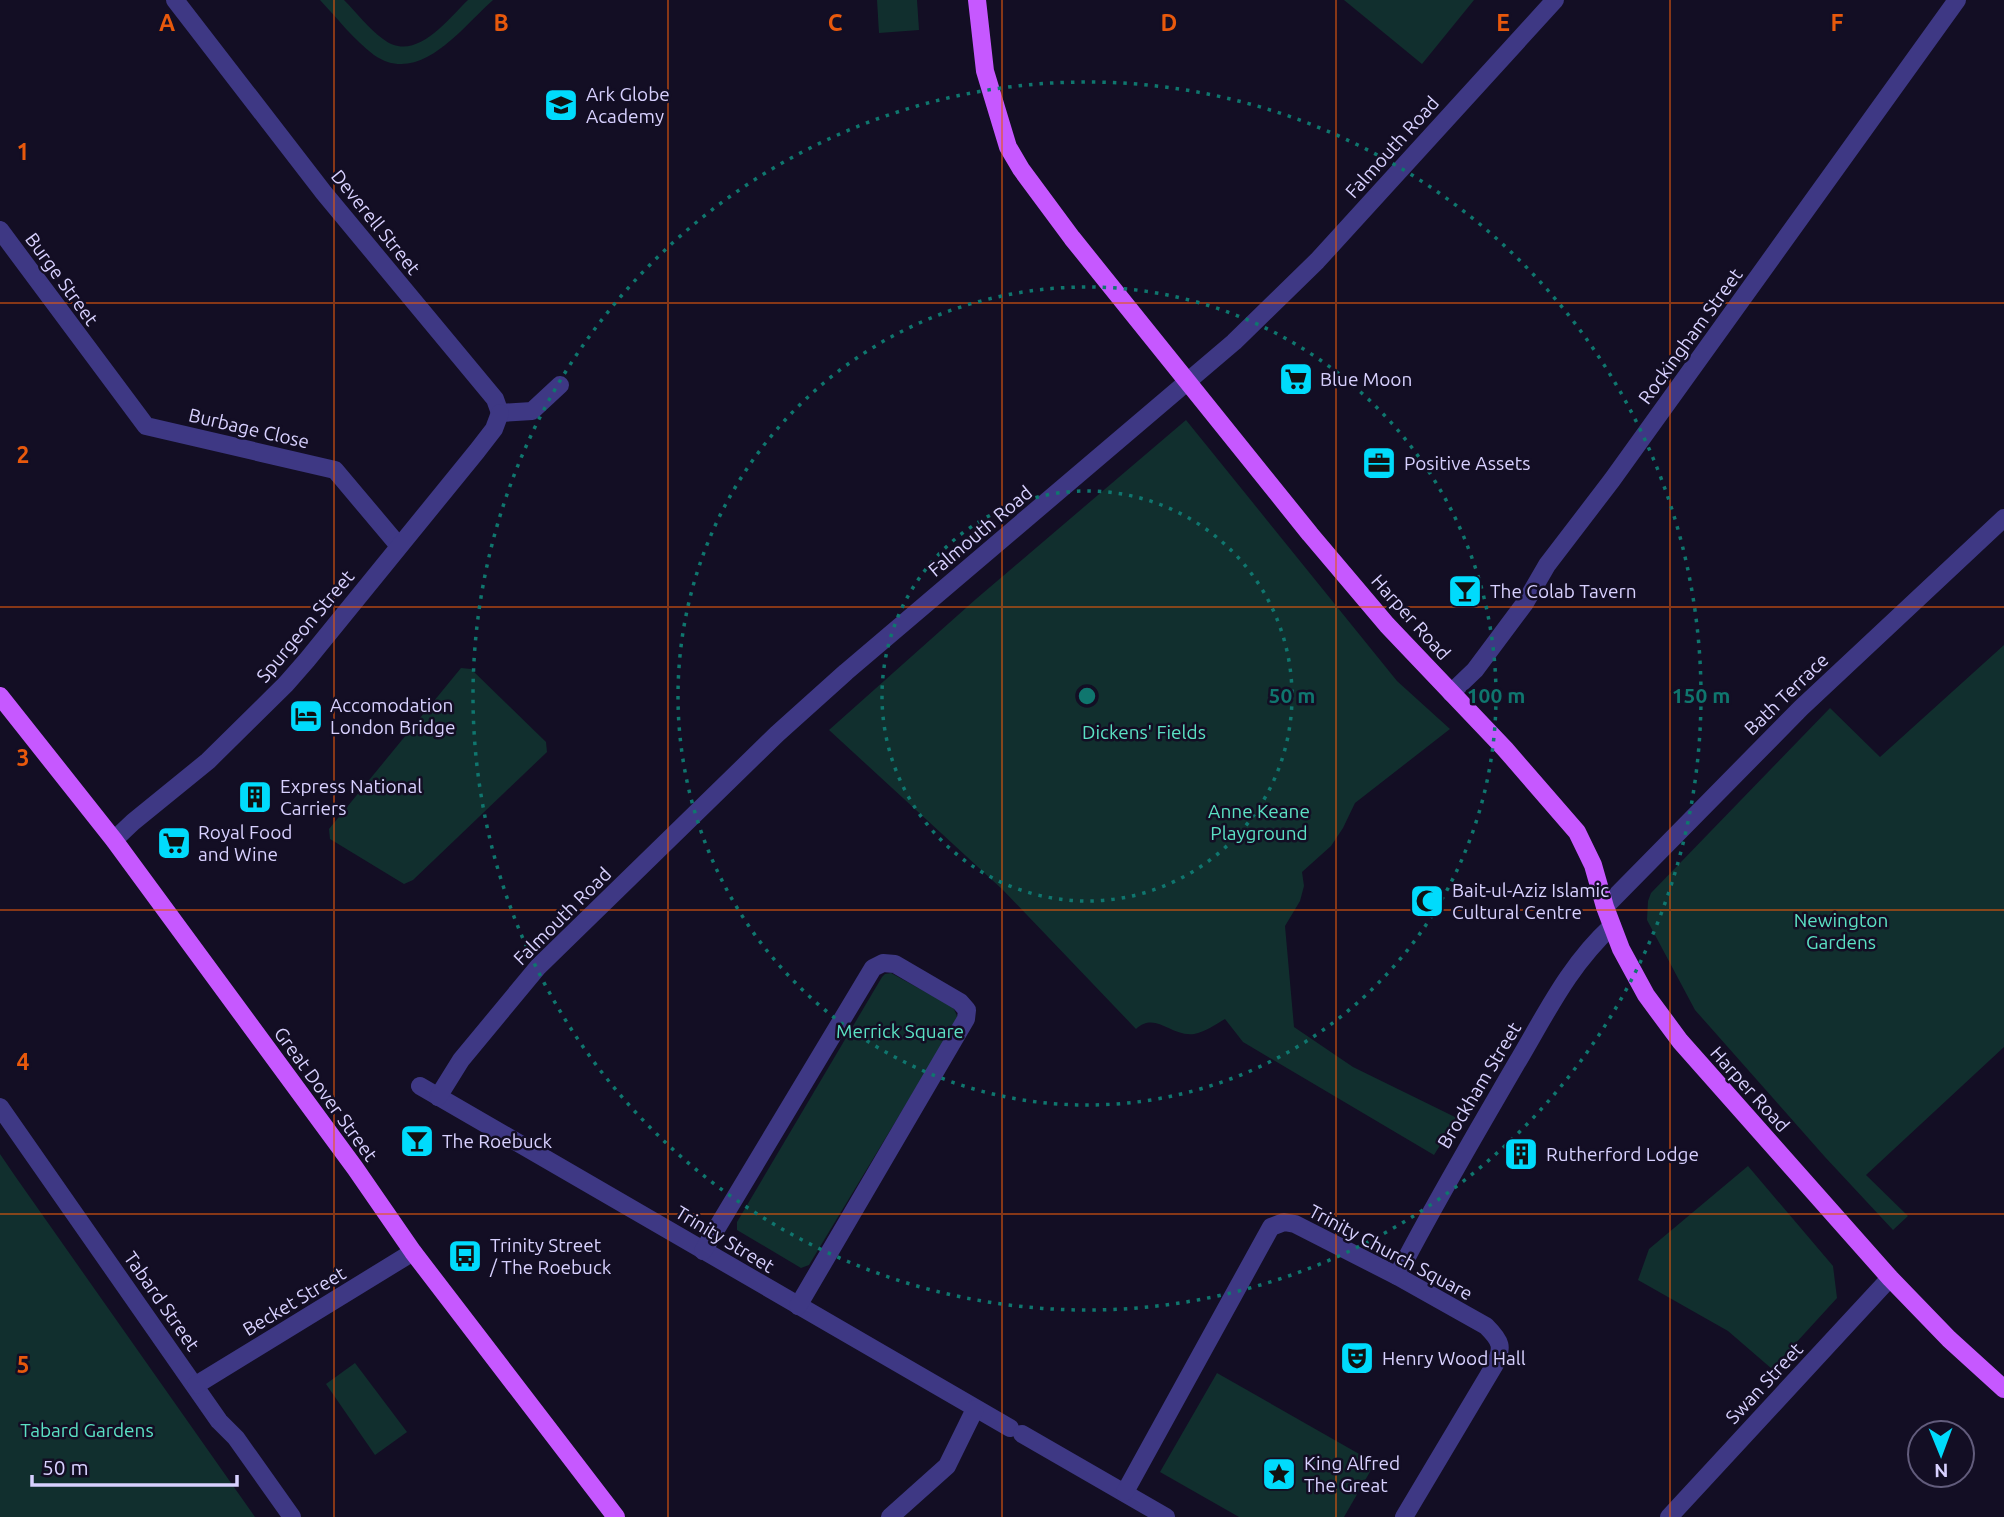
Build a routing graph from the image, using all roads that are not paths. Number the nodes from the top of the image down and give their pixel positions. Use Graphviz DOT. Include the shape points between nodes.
graph roads {
  1 [pos="175,0"];
  2 [pos="977,0"];
  3 [pos="1555,0"];
  4 [pos="1958,0"];
  5 [pos="0,230"];
  6 [pos="90,353"];
  7 [pos="1188,381"];
  8 [pos="560,385"];
  9 [pos="500,413"];
  10 [pos="2004,518"];
  11 [pos="399,546"];
  12 [pos="1451,693"];
  13 [pos="0,696"];
  14 [pos="114,840"];
  15 [pos="1605,907"];
  16 [pos="1612,926"];
  17 [pos="420,1086"];
  18 [pos="438,1097"];
  19 [pos="0,1107"];
  20 [pos="704,1251"];
  21 [pos="413,1252"];
  22 [pos="1397,1276"];
  23 [pos="1890,1278"];
  24 [pos="798,1306"];
  25 [pos="196,1385"];
  26 [pos="2004,1389"];
  27 [pos="975,1409"];
  28 [pos="1125,1492"];
  29 [pos="292,1517"];
  30 [pos="616,1517"];
  31 [pos="890,1517"];
  32 [pos="1166,1517"];
  33 [pos="1404,1517"];
  34 [pos="1669,1517"];
  1 -- 9 [label="street, Deverell Street" via="324,193 495,399"];
  2 -- 7 [label="main road, Harper Road" via="985,71 1008,147 1072,239"];
  3 -- 7 [label="street, Falmouth Road" via="1317,261"];
  4 -- 12 [label="street, Rockingham Street" via="1547,565 1525,603 1475,670"];
  5 -- 6 [label="street, Burge Street"];
  6 -- 11 [label="street, Burbage Close" via="146,426 335,470"];
  7 -- 12 [label="main road, Harper Road" via="1379,615"];
  7 -- 18 [label="street, Falmouth Road" via="778,734 538,967 461,1059"];
  8 -- 9 [label="street" via="532,411"];
  9 -- 11 [label="street, Spurgeon Street" via="494,429"];
  10 -- 15 [label="street, Bath Terrace" via="1801,708"];
  11 -- 14 [label="street, Spurgeon Street" via="270,700 208,761"];
  12 -- 15 [label="main road, Harper Road" via="1577,832"];
  13 -- 14 [label="main road, Great Dover Street"];
  14 -- 21 [label="main road, Great Dover Street"];
  15 -- 16 [label="main road, Harper Road"];
  16 -- 22 [label="street, Brockham Street" via="1567,975"];
  16 -- 23 [label="main road, Harper Road" via="1646,995 1680,1041"];
  17 -- 18 [label="street, Trinity Street"];
  18 -- 20 [label="street, Trinity Street"];
  19 -- 25 [label="street, Tabard Street"];
  20 -- 24 [label="street, Trinity Street"];
  20 -- 24 [label="street" via="873,968 895,964 960,1002 967,1010 966,1019"];
  21 -- 25 [label="street, Becket Street"];
  21 -- 30 [label="main road, Great Dover Street"];
  22 -- 28 [label="street, Trinity Church Square" via="1295,1224 1271,1227"];
  22 -- 33 [label="street, Trinity Church Square" via="1486,1326 1500,1346 1494,1366"];
  23 -- 26 [label="main road, Harper Road"];
  23 -- 34 [label="street, Swan Street"];
  24 -- 27 [label="street, Trinity Street"];
  25 -- 29 [label="street, Tabard Street"];
  27 -- 28 [label="street, Trinity Street"];
  27 -- 31 [label="street" via="947,1466"];
  28 -- 32 [label="street, Trinity Street"];
}
